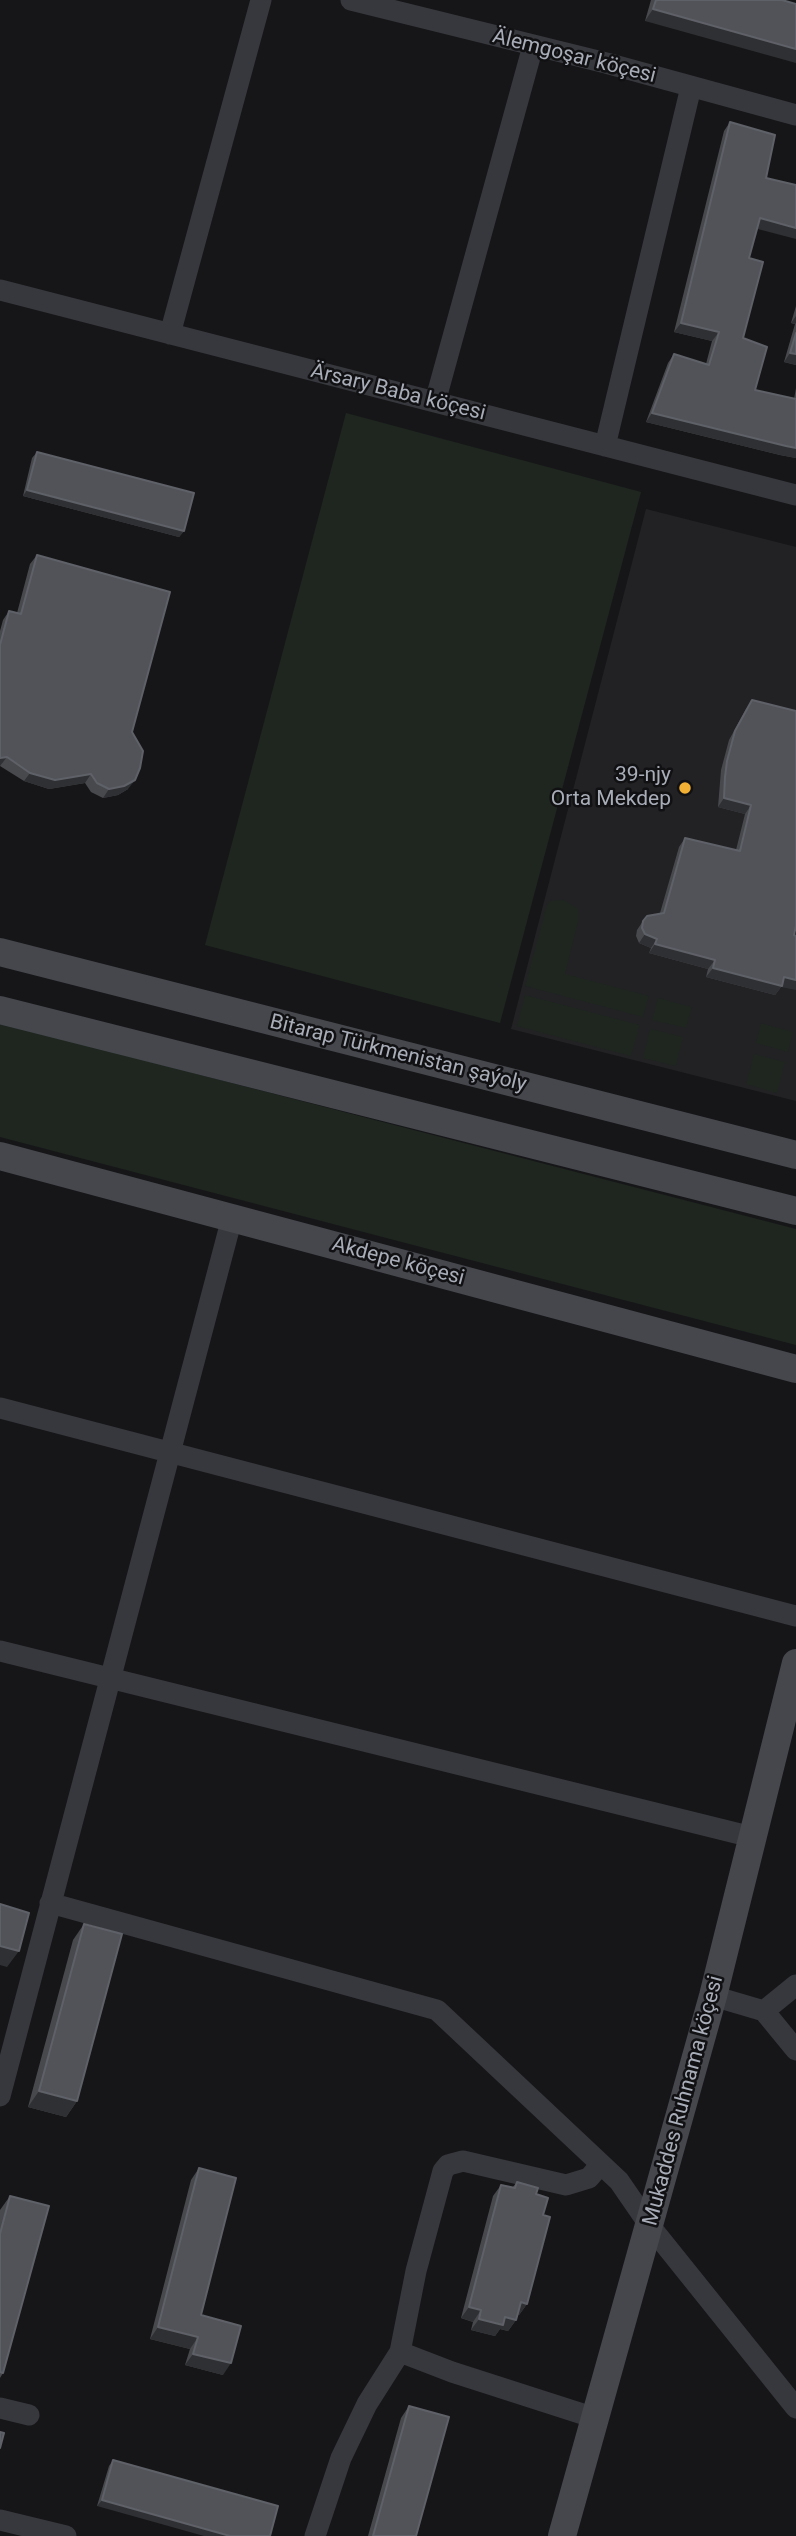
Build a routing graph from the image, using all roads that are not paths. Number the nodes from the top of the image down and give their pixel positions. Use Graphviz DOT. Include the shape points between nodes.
graph roads {
  1 [pos="261,0"];
  2 [pos="351,0"];
  3 [pos="533,46"];
  4 [pos="691,87"];
  5 [pos="796,115"];
  6 [pos="0,290"];
  7 [pos="170,334"];
  8 [pos="435,402"];
  9 [pos="605,446"];
  10 [pos="796,495"];
  11 [pos="0,952"];
  12 [pos="0,1010"];
  13 [pos="796,1155"];
  14 [pos="0,1156"];
  15 [pos="796,1211"];
  16 [pos="232,1218"];
  17 [pos="796,1369"];
  18 [pos="0,1408"];
  19 [pos="170,1452"];
  20 [pos="796,1616"];
  21 [pos="0,1651"];
  22 [pos="796,1663"];
  23 [pos="110,1679"];
  24 [pos="752,1838"];
  25 [pos="50,1903"];
  26 [pos="796,1985"];
  27 [pos="713,1996"];
  28 [pos="764,2011"];
  29 [pos="796,2050"];
  30 [pos="0,2096"];
  31 [pos="601,2164"];
  32 [pos="650,2226"];
  33 [pos="400,2352"];
  34 [pos="0,2408"];
  35 [pos="796,2408"];
  36 [pos="29,2415"];
  37 [pos="596,2418"];
  38 [pos="12,2527"];
  39 [pos="66,2536"];
  40 [pos="315,2536"];
  41 [pos="562,2536"];
  1 -- 7 [label="street"];
  2 -- 3 [label="street, Älemgoşar köçesi"];
  3 -- 4 [label="street, Älemgoşar köçesi"];
  3 -- 8 [label="street"];
  4 -- 5 [label="street, Älemgoşar köçesi"];
  4 -- 9 [label="street"];
  6 -- 7 [label="street, Ärsary Baba köçesi"];
  7 -- 8 [label="street, Ärsary Baba köçesi"];
  8 -- 9 [label="street, Ärsary Baba köçesi"];
  9 -- 10 [label="street, Ärsary Baba köçesi"];
  11 -- 13 [label="street, Bitarap Türkmenistan şaýoly"];
  12 -- 15 [label="street"];
  14 -- 16 [label="street, Akdepe köçesi"];
  16 -- 17 [label="street, Akdepe köçesi"];
  16 -- 19 [label="street"];
  18 -- 19 [label="street"];
  19 -- 20 [label="street"];
  19 -- 23 [label="street"];
  21 -- 23 [label="street"];
  22 -- 24 [label="street, Mukaddes Ruhnama köçesi"];
  23 -- 24 [label="street"];
  23 -- 25 [label="street"];
  24 -- 27 [label="street, Mukaddes Ruhnama köçesi"];
  25 -- 30 [label="street"];
  25 -- 31 [label="street" via="437,2010"];
  26 -- 28 [label="street"];
  27 -- 28 [label="street"];
  27 -- 32 [label="street, Mukaddes Ruhnama köçesi"];
  28 -- 29 [label="street"];
  31 -- 32 [label="street" via="619,2181"];
  31 -- 33 [label="street" via="589,2178 566,2185 463,2161 448,2165 420,2259"];
  32 -- 35 [label="street"];
  32 -- 37 [label="street, Mukaddes Ruhnama köçesi"];
  33 -- 37 [label="street"];
  33 -- 40 [label="street" via="367,2404 341,2458"];
  34 -- 36 [label="street"];
  37 -- 41 [label="street, Mukaddes Ruhnama köçesi"];
  38 -- 39 [label="street"];
}
